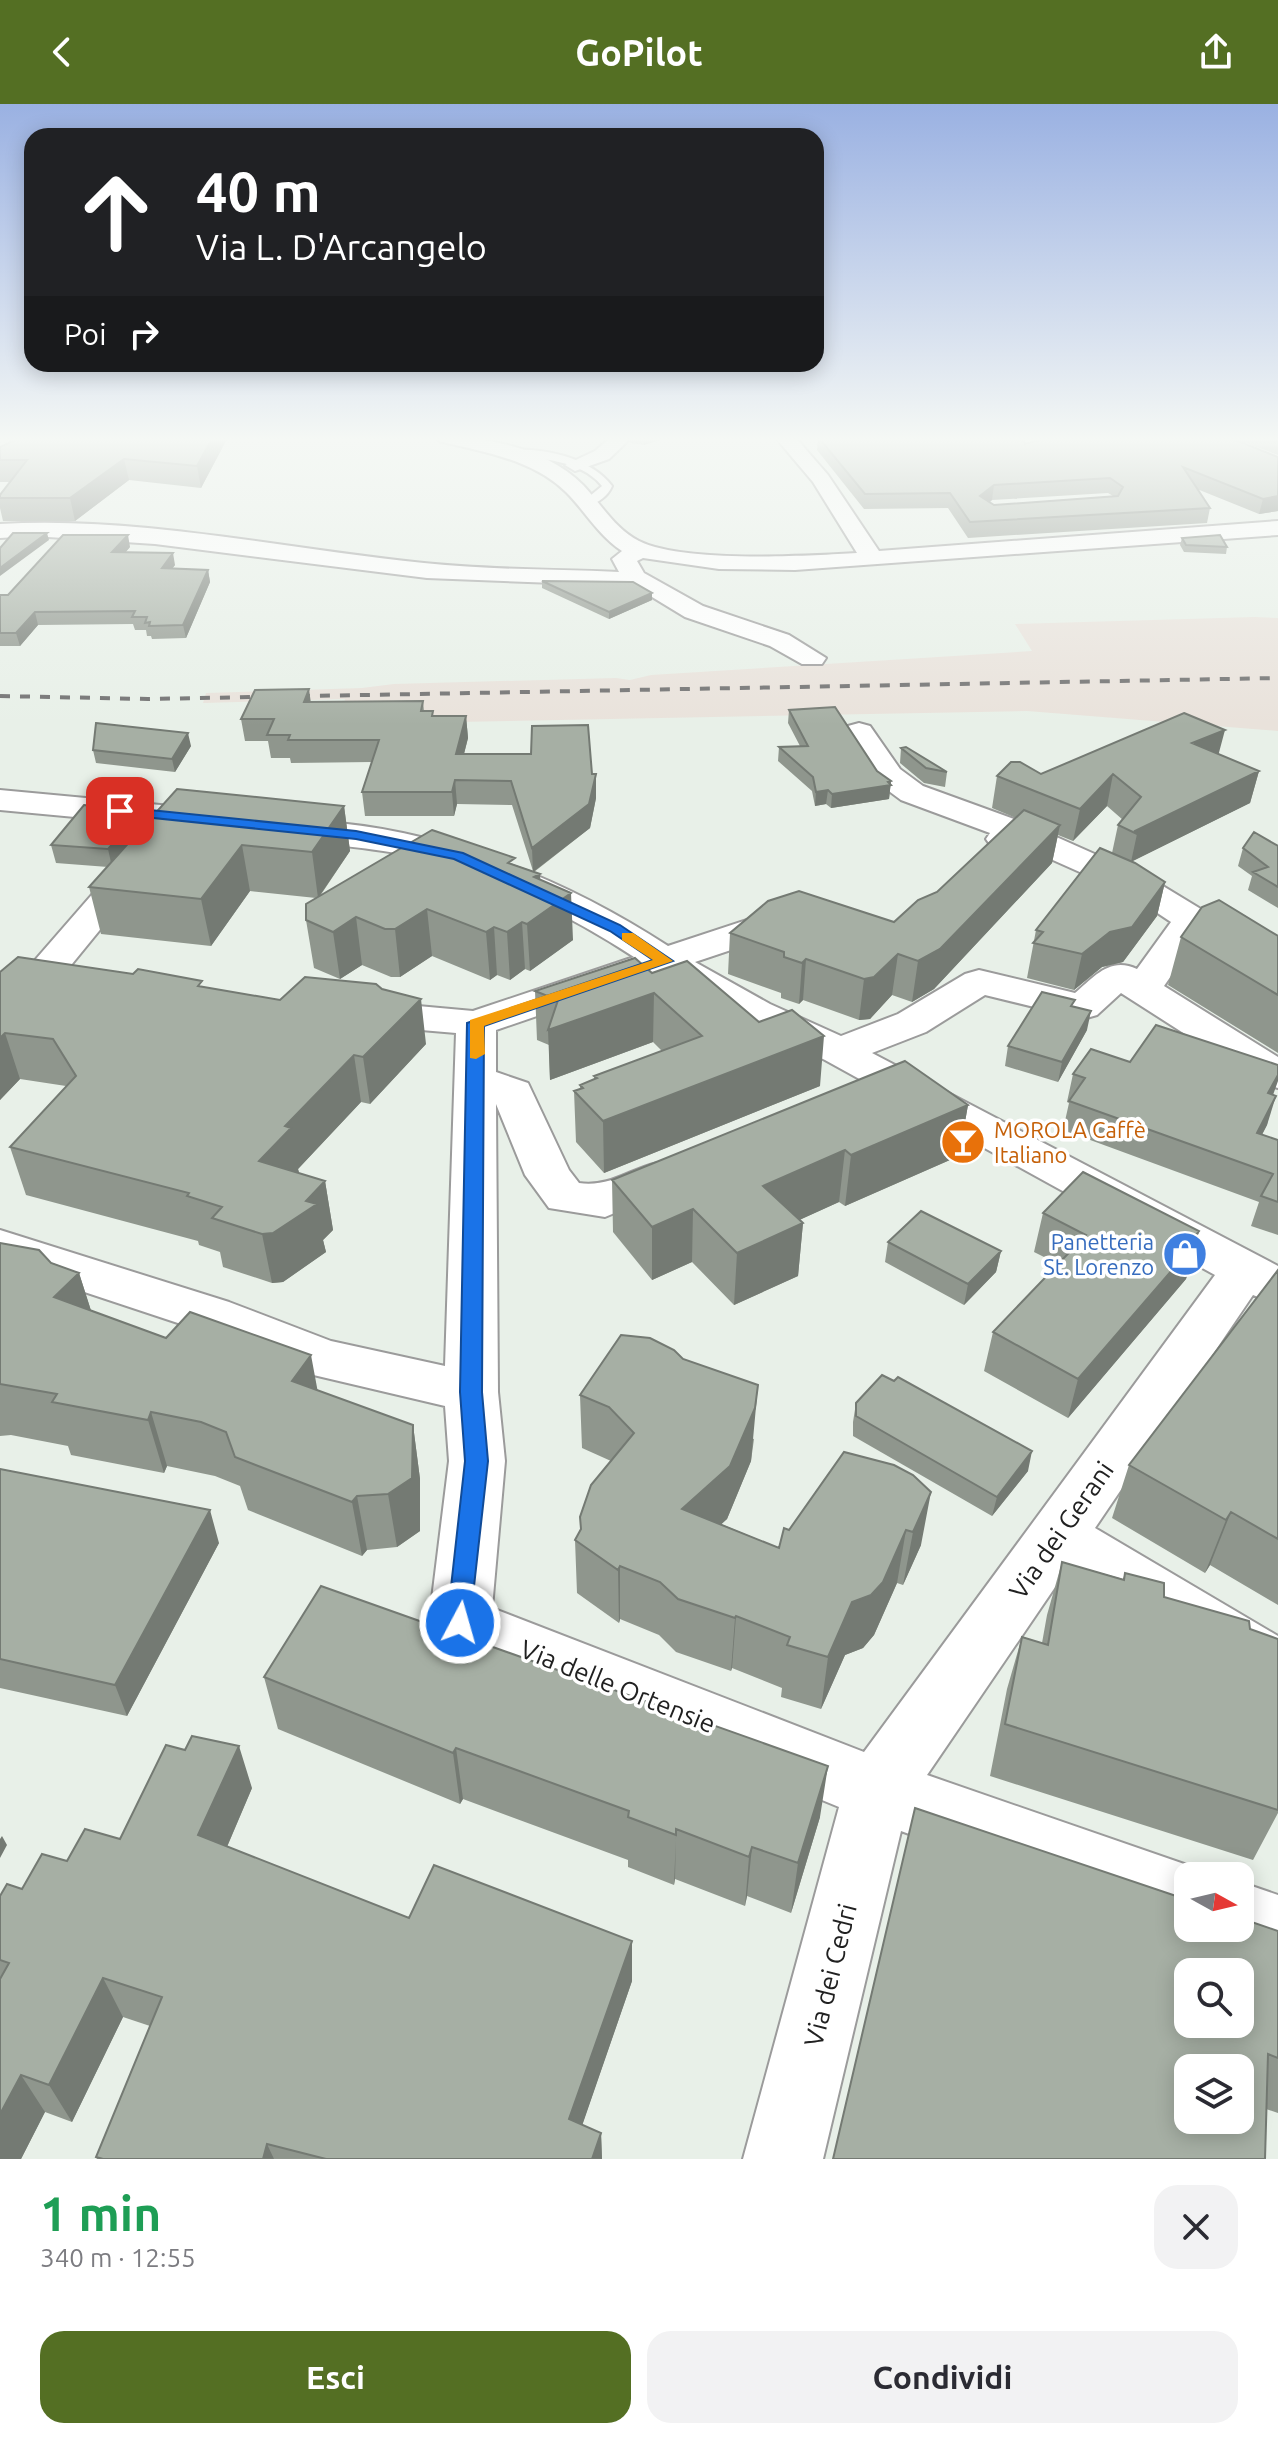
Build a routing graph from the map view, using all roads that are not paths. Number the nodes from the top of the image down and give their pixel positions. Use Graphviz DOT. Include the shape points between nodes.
graph roads {
  1 [pos="92,533"];
  2 [pos="611,533"];
  3 [pos="856,533"];
  4 [pos="1013,533"];
  5 [pos="1213,533"];
  6 [pos="1026,547"];
  7 [pos="640,550"];
  8 [pos="872,558"];
  9 [pos="634,578"];
  10 [pos="812,658"];
  11 [pos="859,732"];
  12 [pos="0,800"];
  13 [pos="180,816"];
  14 [pos="1013,830"];
  15 [pos="981,860"];
  16 [pos="818,911"];
  17 [pos="1190,921"];
  18 [pos="665,961"];
  19 [pos="1278,973"];
  20 [pos="1131,982"];
  21 [pos="110,991"];
  22 [pos="333,1011"];
  23 [pos="476,1023"];
  24 [pos="840,1051"];
  25 [pos="1278,1075"];
  26 [pos="885,1078"];
  27 [pos="477,1079"];
  28 [pos="843,1097"];
  29 [pos="703,1159"];
  30 [pos="0,1247"];
  31 [pos="1262,1278"];
  32 [pos="471,1392"];
  33 [pos="1057,1535"];
  34 [pos="1278,1669"];
  35 [pos="877,1790"];
  36 [pos="1174,1894"];
  37 [pos="783,2159"];
  1 -- 9 [label="street" via="427,571"];
  2 -- 7 [label="street"];
  3 -- 8 [label="street"];
  4 -- 6 [label="street"];
  5 -- 6 [label="street"];
  6 -- 8 [label="street"];
  7 -- 8 [label="street" via="781,563"];
  7 -- 9 [label="street" via="624,559"];
  9 -- 10 [label="street" via="648,581 678,604 731,627 768,634"];
  11 -- 14 [label="street" via="889,776 912,793"];
  12 -- 13 [label="street"];
  13 -- 18 [label="street" via="356,835 458,856 615,928"];
  13 -- 21 [label="street" via="43,975 46,986"];
  14 -- 15 [label="street"];
  14 -- 17 [label="street" via="1141,887"];
  16 -- 18 [label="street"];
  17 -- 19 [label="street"];
  17 -- 20 [label="street"];
  18 -- 23 [label="street"];
  18 -- 24 [label="street"];
  20 -- 24 [label="street" via="1083,1007 979,982 912,1023"];
  20 -- 25 [label="street"];
  22 -- 23 [label="street"];
  23 -- 27 [label="street"];
  24 -- 26 [label="street"];
  26 -- 28 [label="street"];
  26 -- 31 [label="street"];
  27 -- 29 [label="street" via="513,1092 548,1175 565,1197 605,1202"];
  27 -- 32 [label="street"];
  30 -- 32 [label="street" via="211,1315 323,1359"];
  31 -- 33 [label="street, Via dei Gerani"];
  32 -- 35 [label="street, Via delle Ortensie" via="477,1461 460,1623"];
  33 -- 34 [label="street"];
  33 -- 35 [label="street, Via dei Gerani"];
  35 -- 36 [label="street, Via delle Ortensie"];
  35 -- 37 [label="street, Via dei Cedri"];
}
